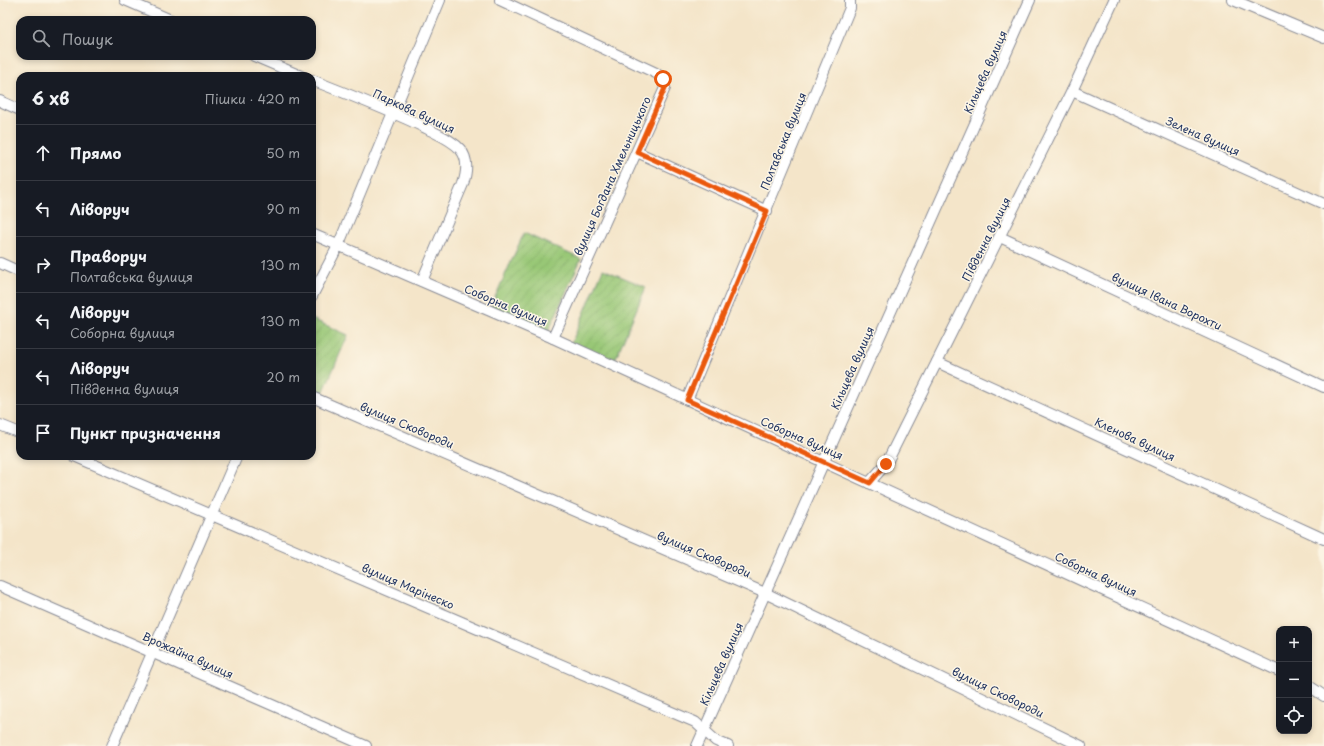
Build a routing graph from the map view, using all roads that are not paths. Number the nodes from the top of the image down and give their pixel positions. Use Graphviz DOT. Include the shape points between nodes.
graph roads {
  1 [pos="125,0"];
  2 [pos="440,0"];
  3 [pos="500,0"];
  4 [pos="850,0"];
  5 [pos="1030,0"];
  6 [pos="1114,0"];
  7 [pos="1233,0"];
  8 [pos="162,16"];
  9 [pos="1324,38"];
  10 [pos="262,60"];
  11 [pos="285,72"];
  12 [pos="316,82"];
  13 [pos="1072,91"];
  14 [pos="0,101"];
  15 [pos="16,108"];
  16 [pos="394,113"];
  17 [pos="637,152"];
  18 [pos="1324,204"];
  19 [pos="767,211"];
  20 [pos="316,236"];
  21 [pos="1000,237"];
  22 [pos="338,246"];
  23 [pos="0,263"];
  24 [pos="16,270"];
  25 [pos="422,282"];
  26 [pos="316,288"];
  27 [pos="553,338"];
  28 [pos="937,362"];
  29 [pos="1324,387"];
  30 [pos="316,399"];
  31 [pos="687,400"];
  32 [pos="0,424"];
  33 [pos="16,431"];
  34 [pos="83,460"];
  35 [pos="235,460"];
  36 [pos="824,461"];
  37 [pos="870,483"];
  38 [pos="212,515"];
  39 [pos="1324,539"];
  40 [pos="0,586"];
  41 [pos="766,593"];
  42 [pos="153,653"];
  43 [pos="1276,670"];
  44 [pos="1312,688"];
  45 [pos="1324,696"];
  46 [pos="704,729"];
  47 [pos="112,746"];
  48 [pos="366,746"];
  49 [pos="697,746"];
  50 [pos="728,746"];
  51 [pos="1081,746"];
  1 -- 8 [label="street"];
  2 -- 16 [label="street"];
  3 -- 17 [label="street, вулиця Богдана Хмельницького" via="656,73 663,79 665,88"];
  4 -- 19 [label="street, Полтавська вулиця" via="850,8"];
  5 -- 36 [label="street, Кільцева вулиця"];
  6 -- 13 [label="street, Південна вулиця"];
  7 -- 9 [label="street"];
  10 -- 11 [label="street"];
  12 -- 16 [label="street, Паркова вулиця"];
  13 -- 18 [label="street, Зелена вулиця"];
  13 -- 21 [label="street, Південна вулиця"];
  14 -- 15 [label="street"];
  16 -- 22 [label="street"];
  16 -- 25 [label="street, Паркова вулиця" via="450,141 460,149 467,170"];
  17 -- 19 [label="street"];
  17 -- 27 [label="street, вулиця Богдана Хмельницького"];
  19 -- 31 [label="street, Полтавська вулиця"];
  20 -- 22 [label="street, Соборна вулиця"];
  21 -- 28 [label="street, Південна вулиця"];
  21 -- 29 [label="street, вулиця Івана Ворохти"];
  22 -- 25 [label="street, Соборна вулиця"];
  22 -- 26 [label="street"];
  23 -- 24 [label="street"];
  25 -- 27 [label="street, Соборна вулиця"];
  27 -- 31 [label="street, Соборна вулиця"];
  28 -- 37 [label="street, Південна вулиця" via="886,464"];
  28 -- 39 [label="street, Кленова вулиця"];
  30 -- 41 [label="street, вулиця Сковороди"];
  31 -- 36 [label="street, Соборна вулиця"];
  32 -- 33 [label="street"];
  34 -- 38 [label="street, вулиця Марінеско"];
  35 -- 38 [label="street"];
  36 -- 37 [label="street, Соборна вулиця"];
  36 -- 41 [label="street, Кільцева вулиця"];
  37 -- 43 [label="street, Соборна вулиця"];
  38 -- 42 [label="street"];
  38 -- 46 [label="street, вулиця Марінеско" via="688,719"];
  40 -- 42 [label="street, Врожайна вулиця"];
  41 -- 46 [label="street, Кільцева вулиця"];
  41 -- 51 [label="street, вулиця Сковороди"];
  42 -- 47 [label="street"];
  42 -- 48 [label="street, Врожайна вулиця"];
  44 -- 45 [label="street"];
  46 -- 49 [label="street, Кільцева вулиця"];
  46 -- 50 [label="street, вулиця Марінеско" via="716,741"];
}
